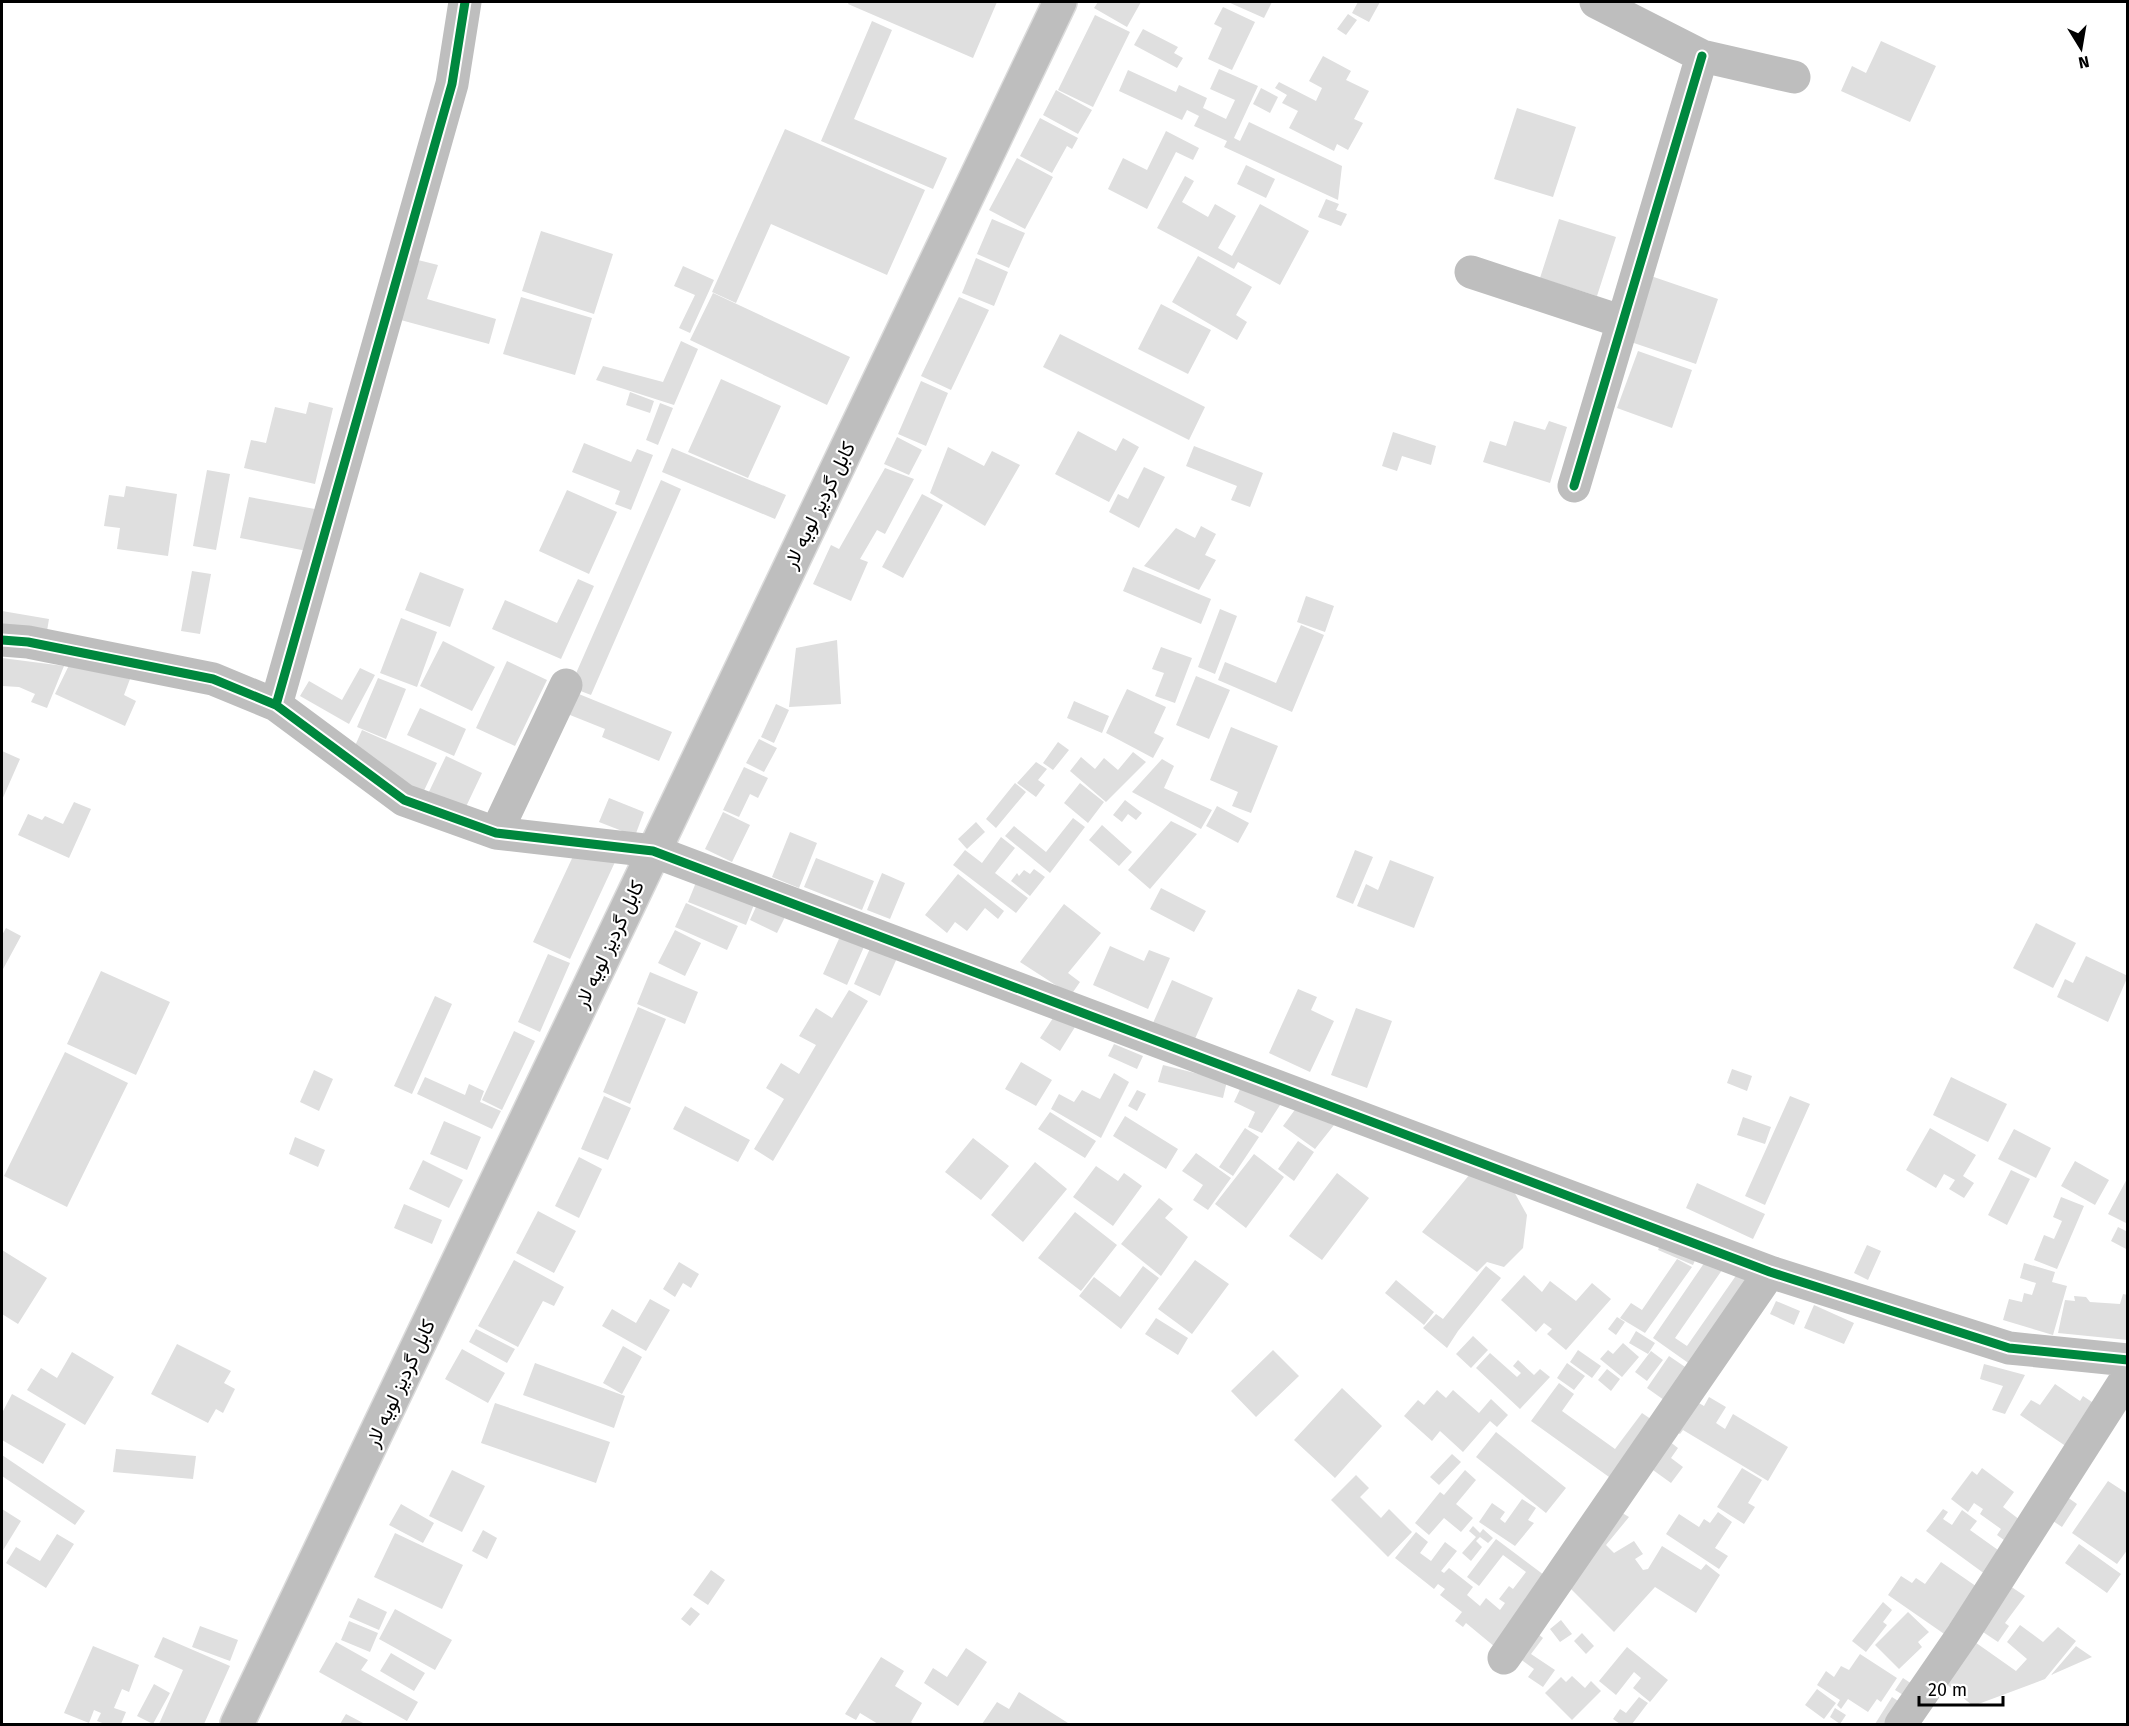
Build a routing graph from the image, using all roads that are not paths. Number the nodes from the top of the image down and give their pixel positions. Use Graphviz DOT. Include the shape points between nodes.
graph roads {
  1 [pos="465,2"];
  2 [pos="1060,2"];
  3 [pos="1596,2"];
  4 [pos="1702,56"];
  5 [pos="1794,77"];
  6 [pos="1471,272"];
  7 [pos="1623,322"];
  8 [pos="1574,486"];
  9 [pos="2,640"];
  10 [pos="566,685"];
  11 [pos="276,705"];
  12 [pos="496,833"];
  13 [pos="653,852"];
  14 [pos="1770,1272"];
  15 [pos="2127,1360"];
  16 [pos="2127,1376"];
  17 [pos="1504,1659"];
  18 [pos="237,1725"];
  19 [pos="1901,1725"];
  1 -- 11 [label="main road" via="452,84"];
  2 -- 13 [label="main road, کابل گردیز لویه لار"];
  3 -- 4 [label="main road"];
  4 -- 5 [label="main road"];
  4 -- 7 [label="main road"];
  6 -- 7 [label="main road"];
  7 -- 8 [label="main road"];
  9 -- 11 [label="main road" via="213,680"];
  10 -- 12 [label="main road"];
  11 -- 12 [label="main road" via="404,800"];
  12 -- 13 [label="main road"];
  13 -- 14 [label="main road"];
  13 -- 18 [label="main road, کابل گردیز لویه لار"];
  14 -- 15 [label="main road" via="2009,1348"];
  14 -- 17 [label="main road"];
  16 -- 19 [label="main road"];
}
